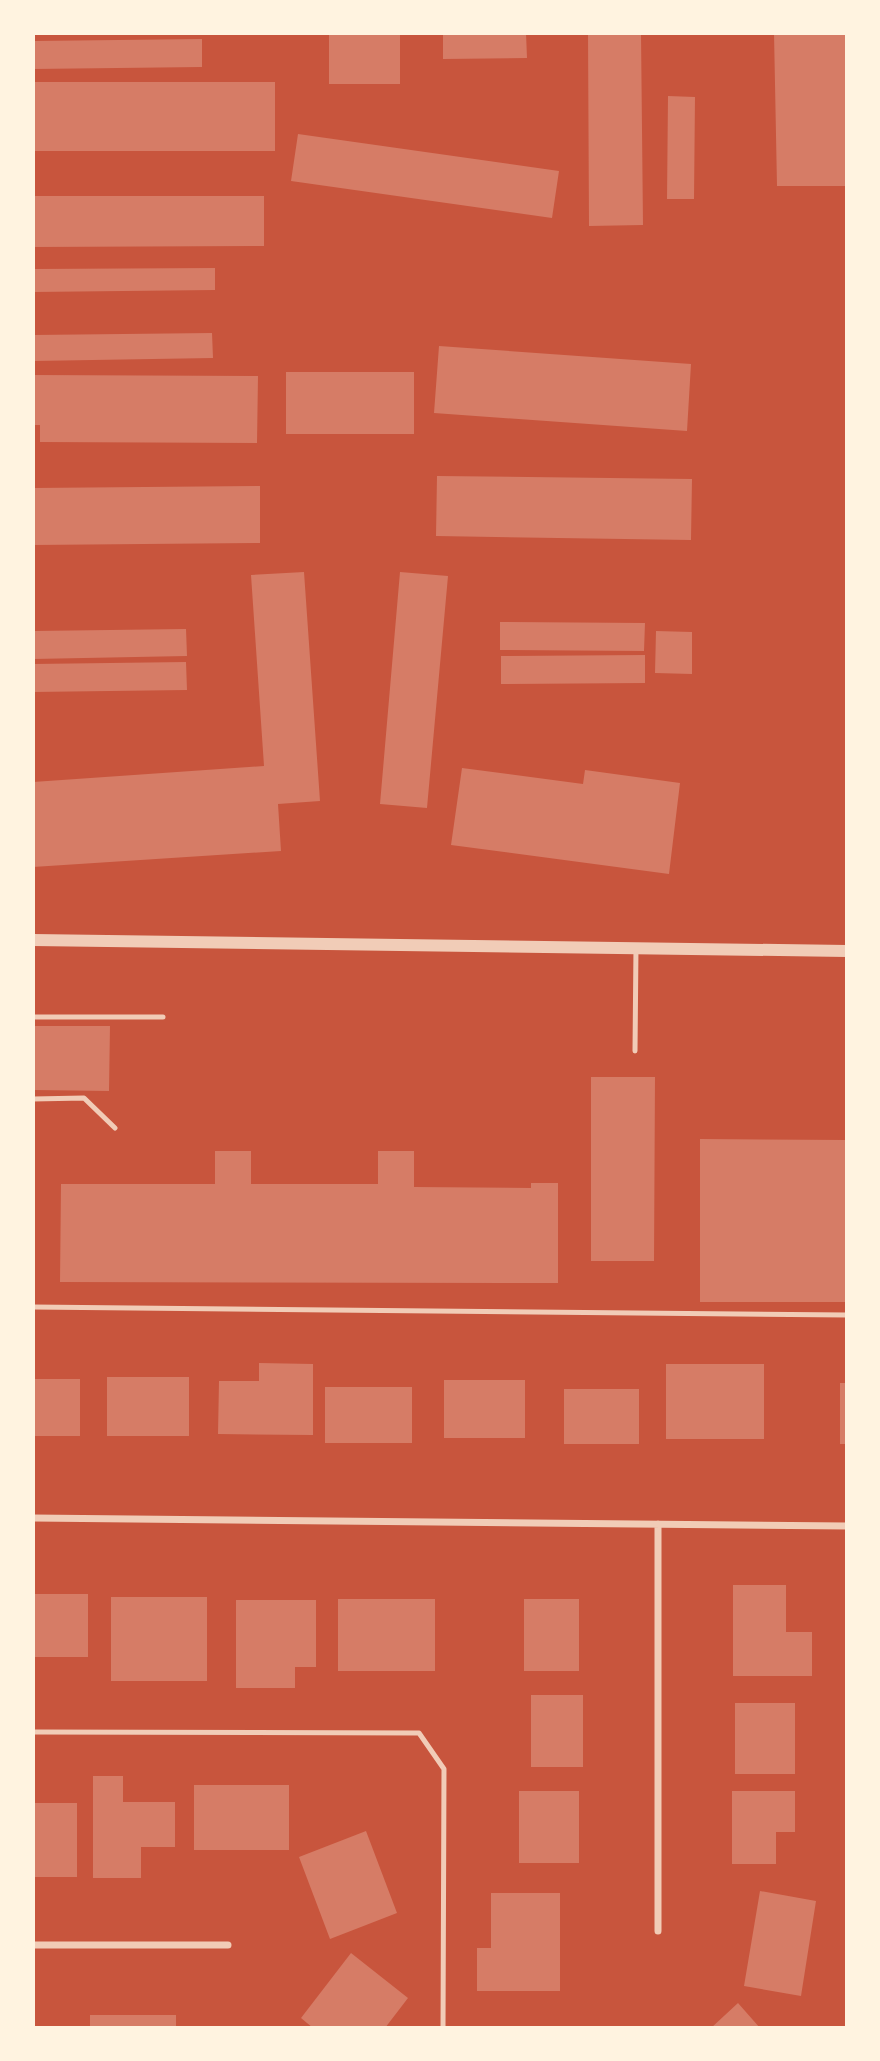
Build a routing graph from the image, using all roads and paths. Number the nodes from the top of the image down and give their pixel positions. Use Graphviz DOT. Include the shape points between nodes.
graph roads {
  1 [pos="33,940"];
  2 [pos="636,947"];
  3 [pos="847,951"];
  4 [pos="33,1017"];
  5 [pos="163,1017"];
  6 [pos="635,1051"];
  7 [pos="33,1099"];
  8 [pos="115,1128"];
  9 [pos="33,1307"];
  10 [pos="847,1315"];
  11 [pos="33,1518"];
  12 [pos="658,1524"];
  13 [pos="847,1526"];
  14 [pos="33,1732"];
  15 [pos="658,1931"];
  16 [pos="33,1945"];
  17 [pos="228,1945"];
  18 [pos="443,2028"];
  1 -- 2 [label="street"];
  2 -- 3 [label="street"];
  2 -- 6 [label="lane"];
  4 -- 5 [label="lane"];
  7 -- 8 [label="lane" via="84,1098"];
  9 -- 10 [label="lane"];
  11 -- 12 [label="street"];
  12 -- 13 [label="street"];
  12 -- 15 [label="street"];
  14 -- 18 [label="lane" via="419,1733 444,1769"];
  16 -- 17 [label="street"];
}
